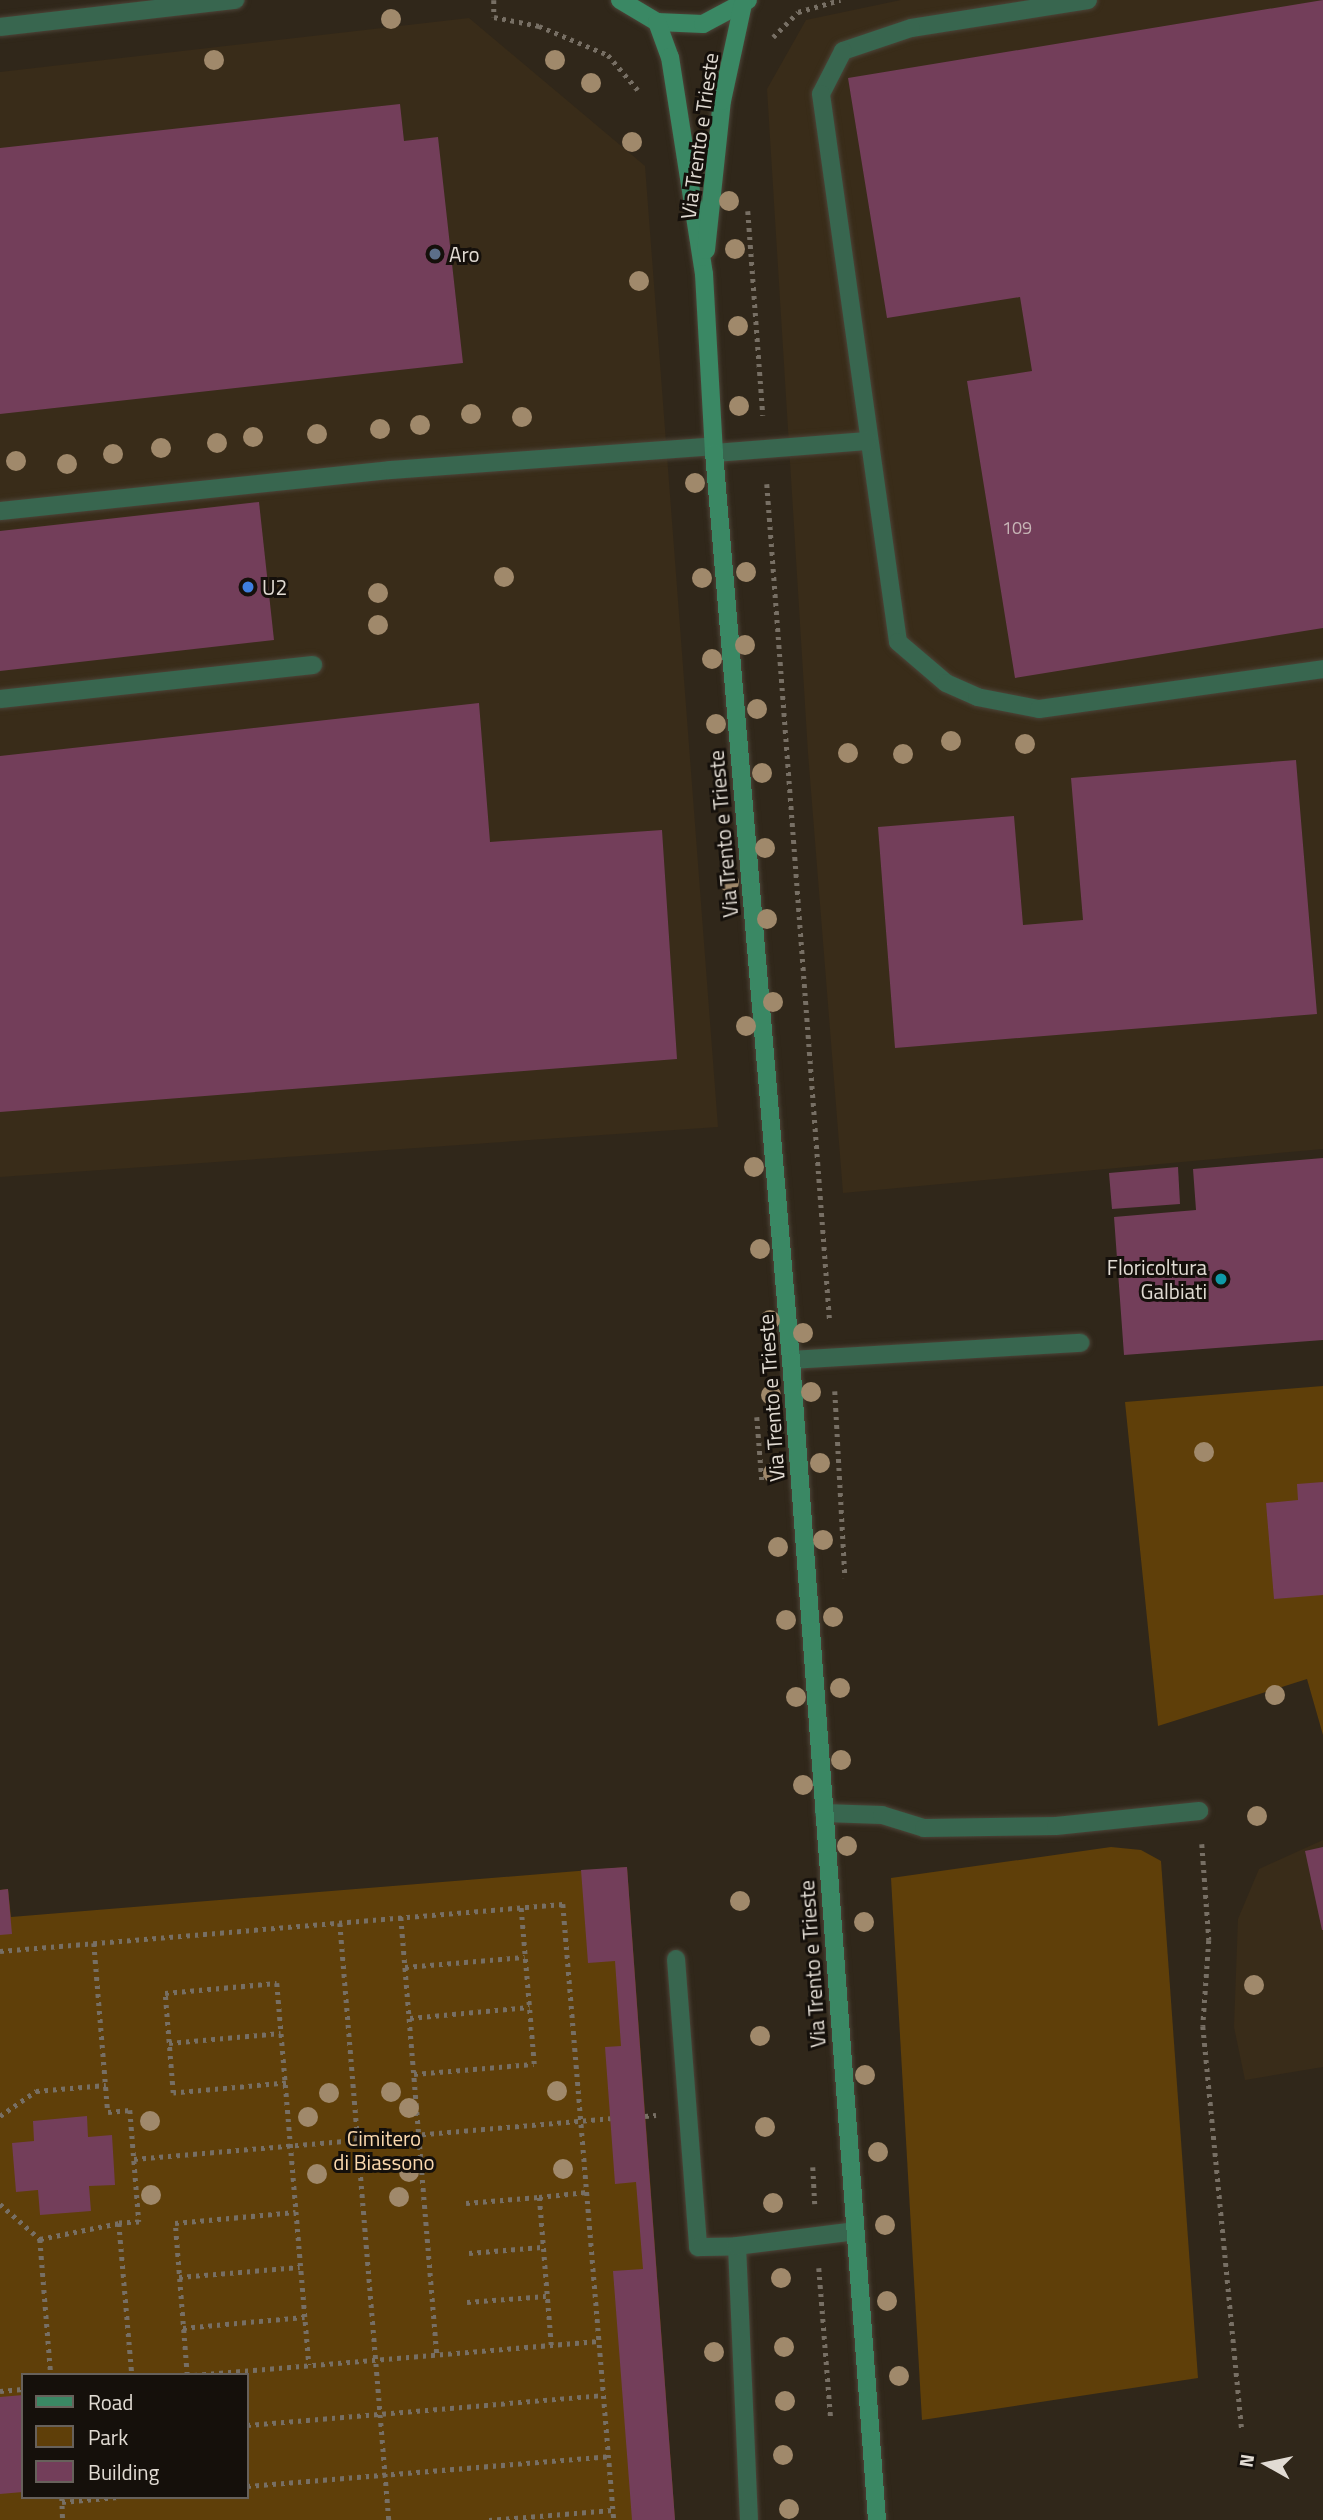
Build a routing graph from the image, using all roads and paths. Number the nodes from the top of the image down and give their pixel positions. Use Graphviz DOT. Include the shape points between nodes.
graph roads {
  1 [pos="234,0"];
  2 [pos="494,0"];
  3 [pos="840,0"];
  4 [pos="1088,0"];
  5 [pos="618,1"];
  6 [pos="746,2"];
  7 [pos="657,22"];
  8 [pos="0,27"];
  9 [pos="768,45"];
  10 [pos="643,99"];
  11 [pos="747,206"];
  12 [pos="704,274"];
  13 [pos="868,441"];
  14 [pos="713,450"];
  15 [pos="765,451"];
  16 [pos="0,512"];
  17 [pos="313,666"];
  18 [pos="1323,669"];
  19 [pos="0,699"];
  20 [pos="1082,1343"];
  21 [pos="832,1357"];
  22 [pos="791,1360"];
  23 [pos="756,1402"];
  24 [pos="763,1496"];
  25 [pos="846,1586"];
  26 [pos="1199,1811"];
  27 [pos="824,1813"];
  28 [pos="521,1908"];
  29 [pos="401,1917"];
  30 [pos="340,1923"];
  31 [pos="94,1943"];
  32 [pos="0,1951"];
  33 [pos="525,1957"];
  34 [pos="676,1959"];
  35 [pos="405,1968"];
  36 [pos="529,2007"];
  37 [pos="410,2018"];
  38 [pos="281,2033"];
  39 [pos="169,2043"];
  40 [pos="414,2074"];
  41 [pos="286,2083"];
  42 [pos="106,2085"];
  43 [pos="0,2116"];
  44 [pos="610,2118"];
  45 [pos="581,2121"];
  46 [pos="419,2135"];
  47 [pos="358,2140"];
  48 [pos="291,2145"];
  49 [pos="134,2159"];
  50 [pos="587,2192"];
  51 [pos="539,2197"];
  52 [pos="466,2203"];
  53 [pos="0,2204"];
  54 [pos="296,2212"];
  55 [pos="119,2223"];
  56 [pos="855,2231"];
  57 [pos="40,2239"];
  58 [pos="737,2246"];
  59 [pos="542,2247"];
  60 [pos="469,2253"];
  61 [pos="300,2267"];
  62 [pos="179,2277"];
  63 [pos="546,2295"];
  64 [pos="467,2302"];
  65 [pos="305,2317"];
  66 [pos="183,2328"];
  67 [pos="599,2341"];
  68 [pos="551,2345"];
  69 [pos="437,2354"];
  70 [pos="376,2360"];
  71 [pos="309,2365"];
  72 [pos="51,2373"];
  73 [pos="132,2373"];
  74 [pos="187,2373"];
  75 [pos="217,2373"];
  76 [pos="21,2389"];
  77 [pos="0,2391"];
  78 [pos="603,2395"];
  79 [pos="381,2413"];
  80 [pos="248,2425"];
  81 [pos="1242,2428"];
  82 [pos="608,2456"];
  83 [pos="386,2475"];
  84 [pos="248,2486"];
  85 [pos="81,2499"];
  86 [pos="62,2500"];
  87 [pos="613,2510"];
  88 [pos="63,2520"];
  89 [pos="389,2520"];
  90 [pos="489,2520"];
  91 [pos="614,2520"];
  92 [pos="749,2520"];
  93 [pos="877,2520"];
  1 -- 8 [label="street"];
  2 -- 10 [label="path" via="494,18 538,26 608,55 633,80"];
  3 -- 9 [label="path" via="798,12"];
  4 -- 13 [label="street" via="911,28 843,51 821,94"];
  5 -- 7 [label="street, Via Trento e Trieste"];
  6 -- 7 [label="street, Via Trento e Trieste" via="703,24"];
  6 -- 12 [label="street, Via Trento e Trieste" via="722,101"];
  7 -- 12 [label="street, Via Trento e Trieste" via="670,57"];
  11 -- 15 [label="path"];
  12 -- 14 [label="street, Via Trento e Trieste"];
  13 -- 15 [label="street"];
  13 -- 18 [label="street" via="898,642 946,683 976,697 1038,709"];
  14 -- 15 [label="street"];
  14 -- 16 [label="street" via="390,470"];
  14 -- 22 [label="street, Via Trento e Trieste"];
  15 -- 21 [label="path"];
  17 -- 19 [label="street"];
  20 -- 21 [label="street"];
  21 -- 22 [label="street"];
  21 -- 25 [label="path"];
  22 -- 27 [label="street, Via Trento e Trieste"];
  23 -- 24 [label="path"];
  26 -- 27 [label="street" via="1056,1826 924,1828 882,1815"];
  26 -- 81 [label="path" via="1209,1940 1203,2026"];
  27 -- 56 [label="street, Via Trento e Trieste"];
  28 -- 29 [label="path"];
  28 -- 33 [label="path"];
  28 -- 45 [label="path" via="563,1904"];
  29 -- 30 [label="path"];
  29 -- 35 [label="path"];
  30 -- 31 [label="path"];
  30 -- 47 [label="path"];
  31 -- 32 [label="path"];
  31 -- 42 [label="path"];
  33 -- 35 [label="path"];
  33 -- 36 [label="path"];
  34 -- 58 [label="street" via="698,2248"];
  35 -- 37 [label="path"];
  36 -- 37 [label="path"];
  36 -- 40 [label="path" via="534,2064"];
  37 -- 40 [label="path"];
  38 -- 39 [label="path"];
  38 -- 39 [label="path" via="278,1983 165,1993"];
  38 -- 41 [label="path"];
  39 -- 41 [label="path" via="173,2093"];
  40 -- 46 [label="path"];
  41 -- 48 [label="path"];
  42 -- 43 [label="path" via="36,2091"];
  42 -- 49 [label="path" via="108,2112 130,2110"];
  44 -- 45 [label="path"];
  45 -- 46 [label="path"];
  45 -- 50 [label="path"];
  46 -- 47 [label="path"];
  46 -- 69 [label="path"];
  47 -- 48 [label="path"];
  47 -- 70 [label="path"];
  48 -- 49 [label="path"];
  48 -- 54 [label="path"];
  49 -- 55 [label="path" via="139,2222"];
  50 -- 51 [label="path"];
  50 -- 67 [label="path"];
  51 -- 52 [label="path"];
  51 -- 59 [label="path"];
  53 -- 57 [label="path"];
  54 -- 61 [label="path"];
  54 -- 62 [label="path" via="175,2223"];
  55 -- 57 [label="path"];
  55 -- 73 [label="path"];
  56 -- 58 [label="street"];
  56 -- 93 [label="street, Via Trento e Trieste"];
  57 -- 72 [label="path"];
  58 -- 92 [label="street"];
  59 -- 60 [label="path"];
  59 -- 63 [label="path"];
  61 -- 62 [label="path"];
  61 -- 65 [label="path"];
  62 -- 66 [label="path"];
  63 -- 64 [label="path"];
  63 -- 68 [label="path"];
  65 -- 66 [label="path"];
  65 -- 71 [label="path"];
  66 -- 74 [label="path"];
  67 -- 68 [label="path"];
  67 -- 78 [label="path"];
  68 -- 69 [label="path"];
  69 -- 70 [label="path"];
  70 -- 71 [label="path"];
  70 -- 79 [label="path"];
  71 -- 75 [label="path"];
  76 -- 77 [label="path"];
  78 -- 79 [label="path"];
  78 -- 82 [label="path"];
  79 -- 80 [label="path"];
  79 -- 83 [label="path"];
  82 -- 83 [label="path"];
  82 -- 87 [label="path"];
  83 -- 84 [label="path"];
  83 -- 89 [label="path"];
  85 -- 86 [label="path"];
  86 -- 88 [label="path"];
  87 -- 90 [label="path"];
  87 -- 91 [label="path"];
}
